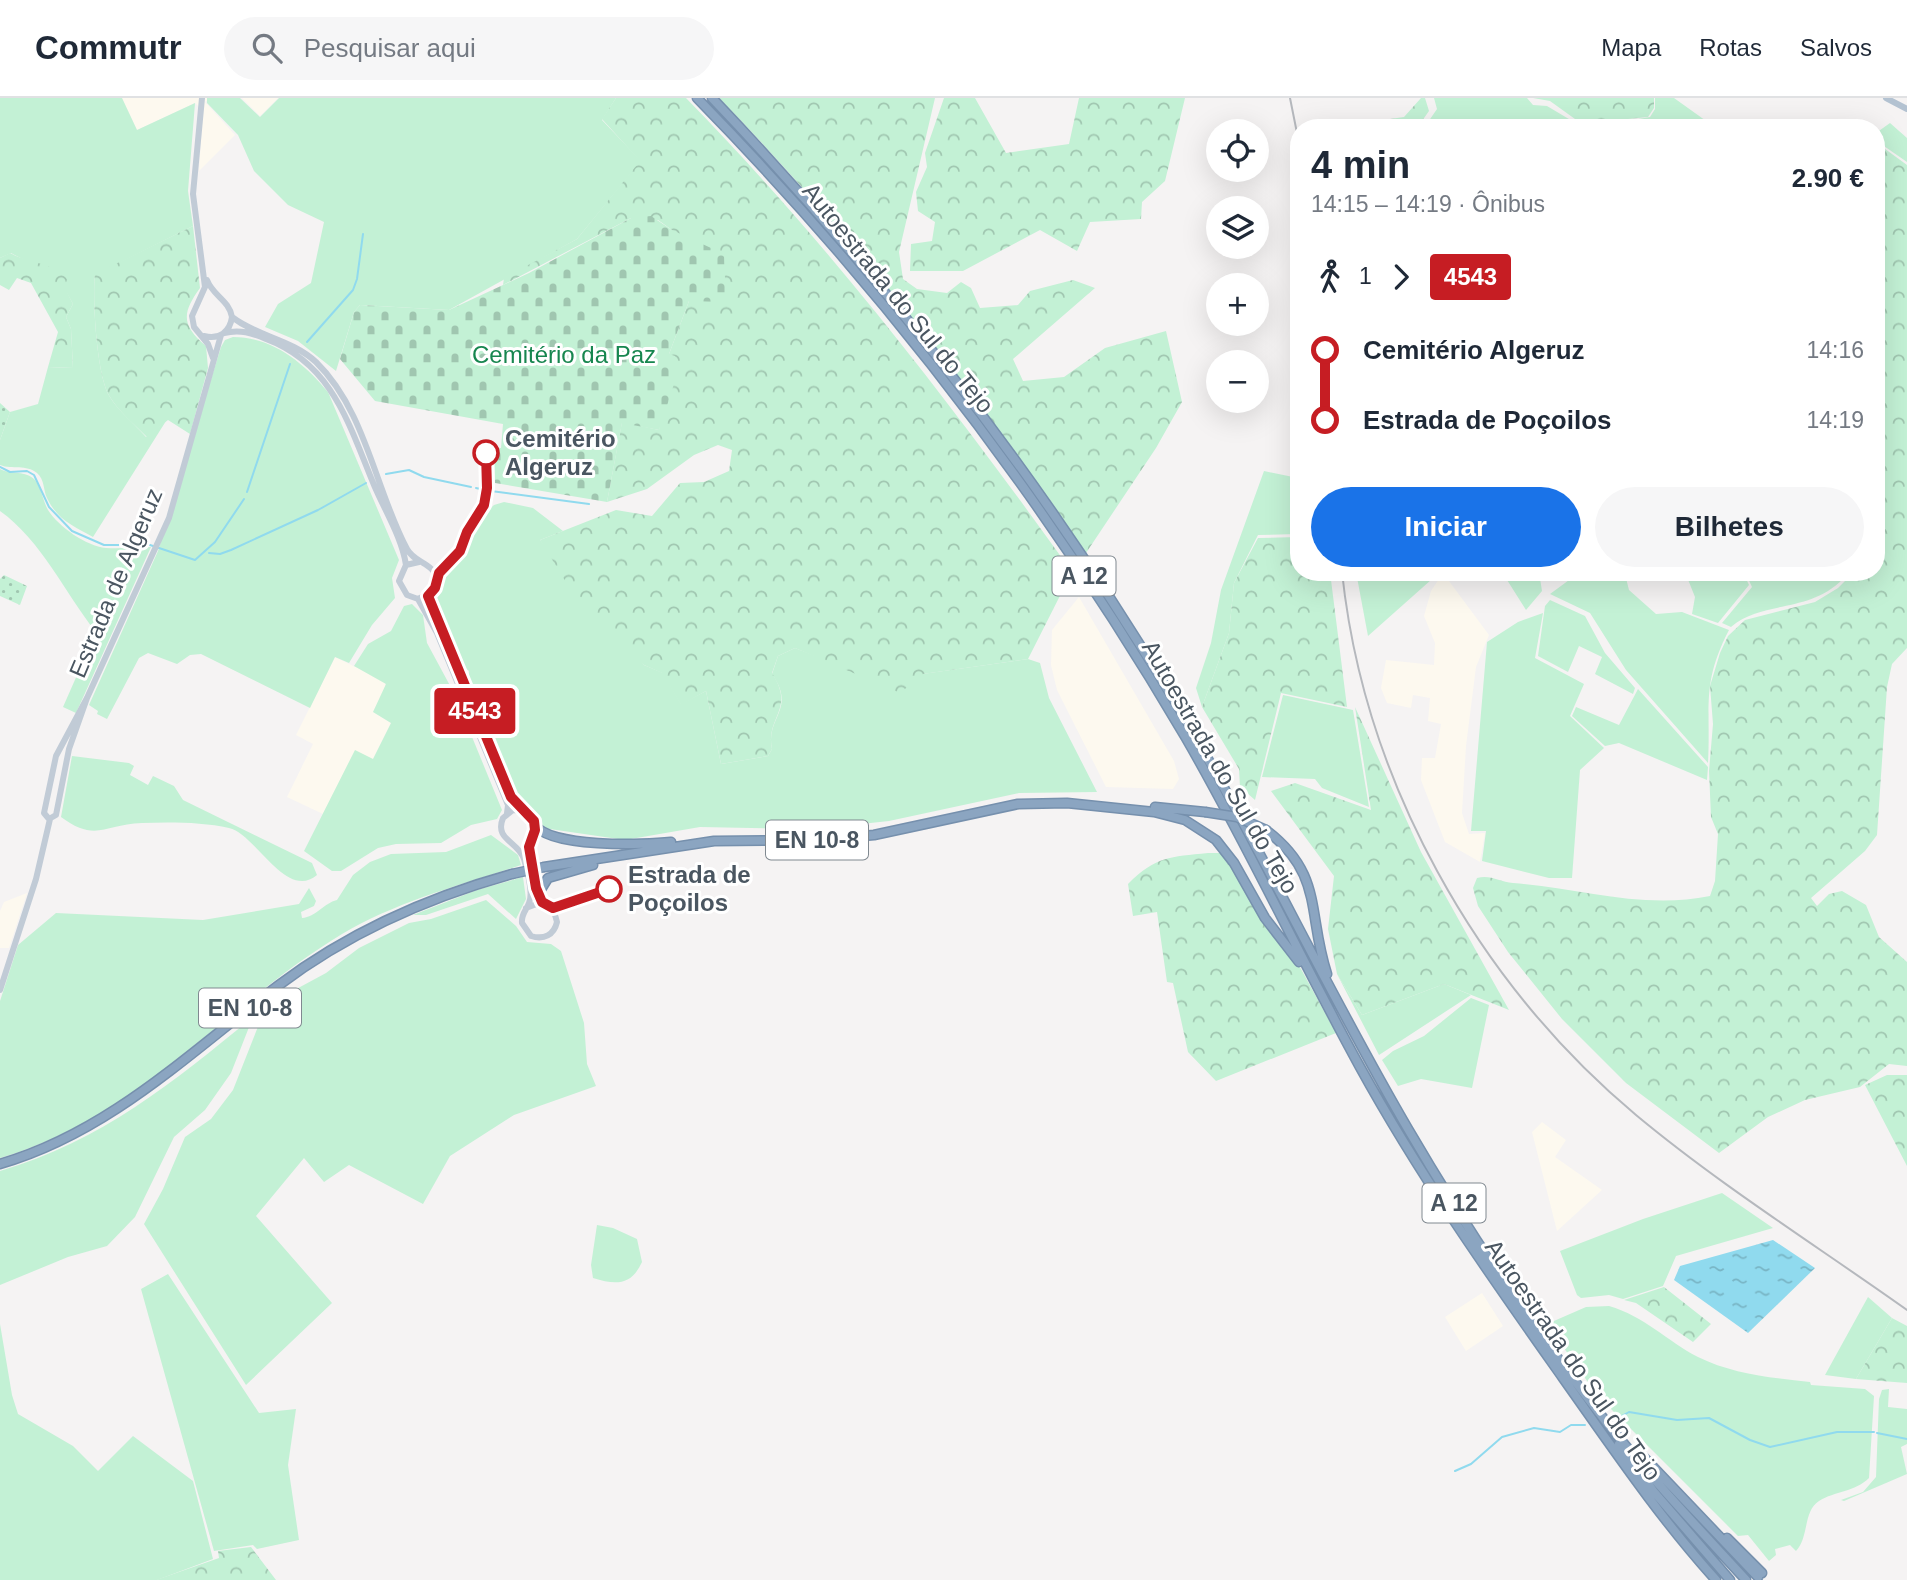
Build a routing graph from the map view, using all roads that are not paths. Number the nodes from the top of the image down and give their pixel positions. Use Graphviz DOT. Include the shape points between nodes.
graph roads {
  1 [pos="201,98"];
  2 [pos="697,98"];
  3 [pos="712,98"];
  4 [pos="1886,98"];
  5 [pos="1907,109"];
  6 [pos="205,275"];
  7 [pos="218,298"];
  8 [pos="199,301"];
  9 [pos="232,317"];
  10 [pos="223,334"];
  11 [pos="202,335"];
  12 [pos="213,361"];
  13 [pos="419,562"];
  14 [pos="407,565"];
  15 [pos="428,596"];
  16 [pos="418,599"];
  17 [pos="87,698"];
  18 [pos="57,758"];
  19 [pos="66,760"];
  20 [pos="1119,806"];
  21 [pos="55,810"];
  22 [pos="520,810"];
  23 [pos="44,811"];
  24 [pos="507,813"];
  25 [pos="50,819"];
  26 [pos="535,824"];
  27 [pos="530,840"];
  28 [pos="512,843"];
  29 [pos="666,845"];
  30 [pos="540,898"];
  31 [pos="526,908"];
  32 [pos="0,990"];
  33 [pos="1334,993"];
  34 [pos="1360,1068"];
  35 [pos="0,1164"];
  36 [pos="1607,1423"];
  37 [pos="1648,1498"];
  38 [pos="1668,1527"];
  39 [pos="1760,1575"];
  40 [pos="1707,1578"];
  41 [pos="1716,1580"];
  42 [pos="1723,1580"];
  43 [pos="1730,1580"];
  44 [pos="1746,1580"];
  1 -- 6 [label="main road" via="193,194"];
  2 -- 34 [label="highway, Autoestrada do Sul do Tejo / A 12" via="870,288 1058,538 1185,737"];
  3 -- 33 [label="highway, Autoestrada do Sul do Tejo / A 12" via="908,320 1059,522 1196,737"];
  4 -- 5 [label="main road"];
  6 -- 7 [label="main road"];
  6 -- 8 [label="main road"];
  7 -- 8 [label="main road"];
  7 -- 9 [label="main road" via="228,305"];
  8 -- 11 [label="main road" via="192,316"];
  9 -- 10 [label="main road, Estrada de Algeruz"];
  9 -- 13 [label="main road" via="294,345 328,375 349,409 407,550"];
  10 -- 11 [label="main road"];
  10 -- 12 [label="main road, Estrada de Algeruz"];
  10 -- 14 [label="main road" via="248,332 279,344 324,379 345,411"];
  11 -- 12 [label="main road"];
  12 -- 17 [label="main road, Estrada de Algeruz" via="170,514"];
  13 -- 14 [label="main road"];
  13 -- 15 [label="main road" via="435,573 435,588"];
  14 -- 16 [label="main road" via="400,575 400,587"];
  15 -- 16 [label="main road"];
  15 -- 22 [label="main road"];
  16 -- 24 [label="main road" via="478,731 508,805"];
  17 -- 18 [label="main road, Estrada de Algeruz"];
  17 -- 19 [label="main road, Estrada de Algeruz"];
  18 -- 19 [label="main road"];
  18 -- 23 [label="main road, Estrada de Algeruz"];
  19 -- 21 [label="main road, Estrada de Algeruz"];
  20 -- 29 [label="highway, EN 10-8" via="1006,801 847,834 733,835"];
  20 -- 33 [label="highway, bridge" via="1237,817 1266,830 1289,850 1313,896 1317,937"];
  20 -- 34 [label="highway" via="1170,815 1216,841 1265,918 1297,958"];
  21 -- 23 [label="main road"];
  21 -- 25 [label="main road, Estrada de Algeruz"];
  22 -- 24 [label="main road"];
  22 -- 26 [label="main road" via="531,815"];
  23 -- 25 [label="main road"];
  24 -- 28 [label="main road" via="501,830"];
  25 -- 32 [label="main road, Estrada de Algeruz"];
  26 -- 27 [label="main road"];
  26 -- 29 [label="highway" via="545,834 609,845"];
  27 -- 28 [label="main road"];
  27 -- 30 [label="main road"];
  28 -- 31 [label="main road" via="524,860 530,895"];
  29 -- 30 [label="highway" via="552,876 544,881"];
  29 -- 35 [label="highway, EN 10-8, bridge" via="512,874 404,912 336,947 279,985 110,1115 67,1138"];
  30 -- 31 [label="main road"];
  30 -- 31 [label="main road" via="557,918 547,936 536,938 527,933 522,918"];
  33 -- 36 [label="highway, Autoestrada do Sul do Tejo / A 12" via="1447,1192"];
  34 -- 37 [label="highway, Autoestrada do Sul do Tejo / A 12" via="1478,1261"];
  36 -- 39 [label="highway, Autoestrada do Sul do Tejo / A 12"];
  36 -- 43 [label="highway, Autoestrada do Sul do Tejo / A 12" via="1654,1492"];
  36 -- 44 [label="highway, Autoestrada do Sul do Tejo / A 12"];
  37 -- 38 [label="highway, Autoestrada do Sul do Tejo / A 12"];
  37 -- 42 [label="highway, Autoestrada do Sul do Tejo / A 12"];
  38 -- 40 [label="highway, Autoestrada do Sul do Tejo / A 12"];
  38 -- 41 [label="highway, Autoestrada do Sul do Tejo / A 12"];
}
